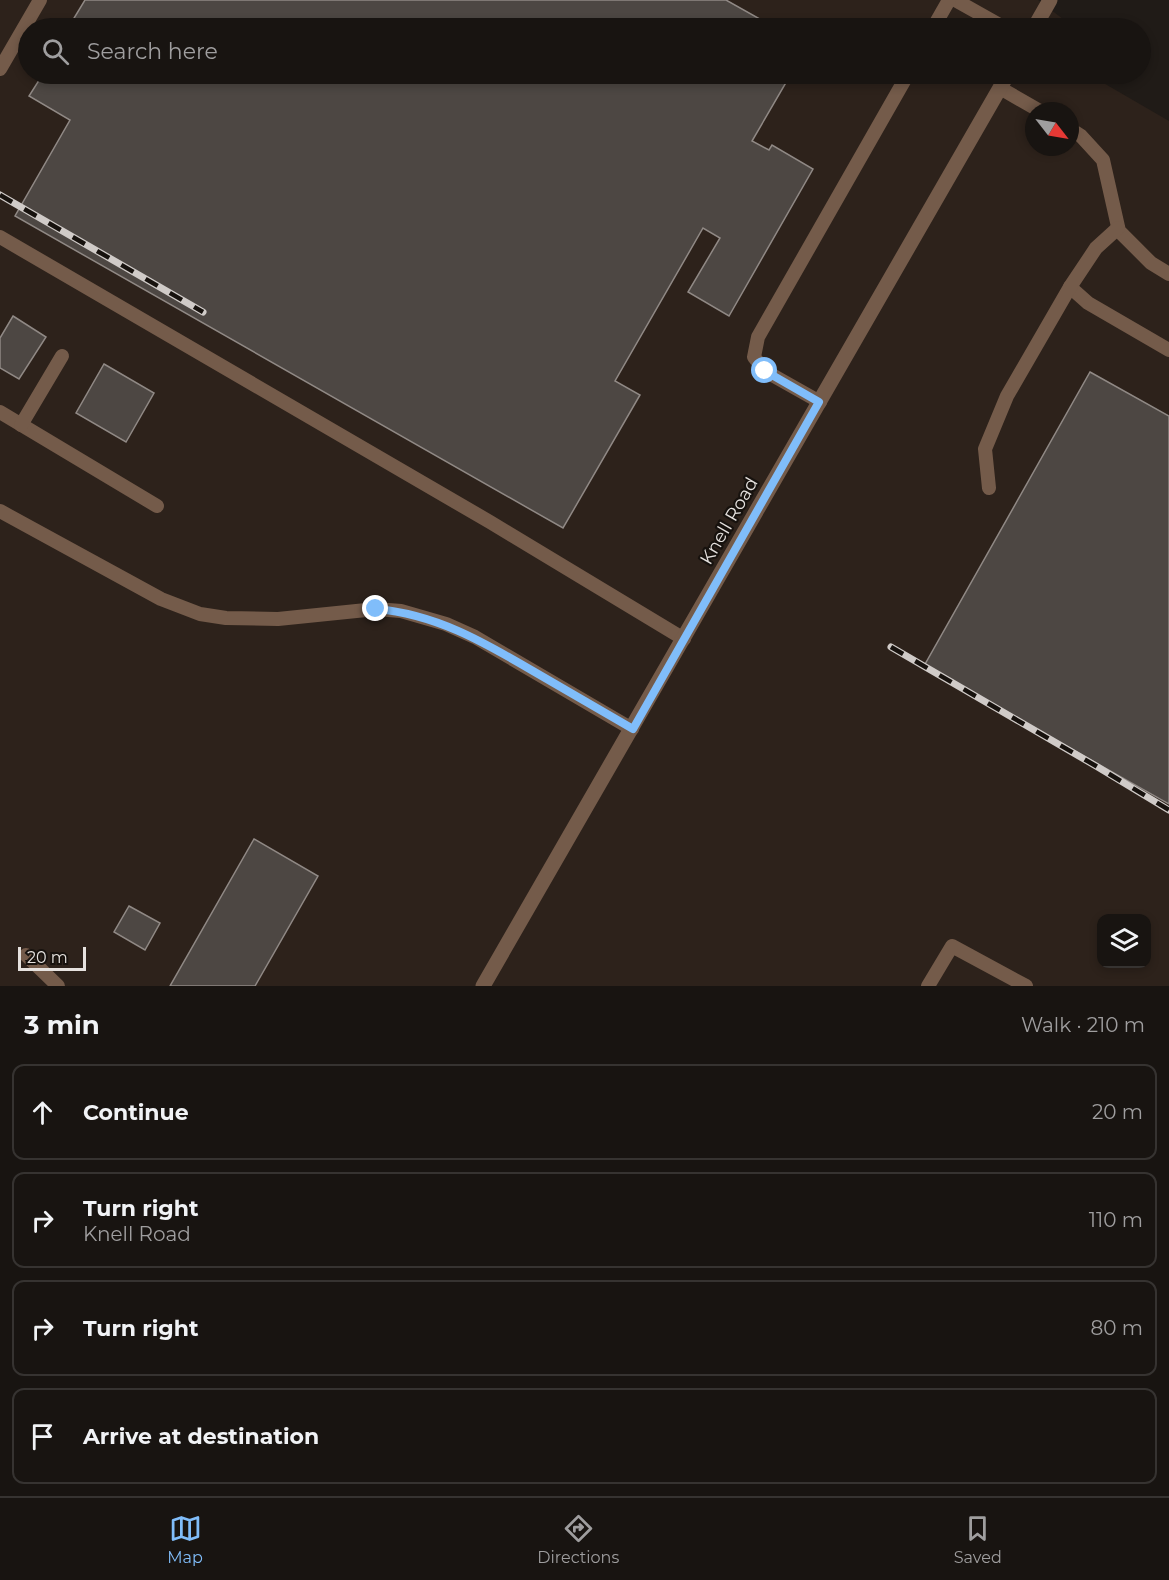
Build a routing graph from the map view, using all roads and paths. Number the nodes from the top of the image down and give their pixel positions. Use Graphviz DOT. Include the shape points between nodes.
graph roads {
  1 [pos="40,0"];
  2 [pos="949,0"];
  3 [pos="956,0"];
  4 [pos="1050,0"];
  5 [pos="30,18"];
  6 [pos="939,18"];
  7 [pos="988,18"];
  8 [pos="1040,18"];
  9 [pos="18,38"];
  10 [pos="0,69"];
  11 [pos="902,84"];
  12 [pos="1002,84"];
  13 [pos="1000,88"];
  14 [pos="1025,102"];
  15 [pos="1079,134"];
  16 [pos="1118,228"];
  17 [pos="0,237"];
  18 [pos="1169,274"];
  19 [pos="1071,287"];
  20 [pos="1169,350"];
  21 [pos="62,356"];
  22 [pos="819,402"];
  23 [pos="0,412"];
  24 [pos="21,425"];
  25 [pos="989,488"];
  26 [pos="157,506"];
  27 [pos="0,511"];
  28 [pos="684,639"];
  29 [pos="633,729"];
  30 [pos="26,955"];
  31 [pos="58,986"];
  32 [pos="483,986"];
  33 [pos="928,986"];
  34 [pos="1026,986"];
  1 -- 5 [label="lane"];
  2 -- 6 [label="lane"];
  3 -- 7 [label="lane"];
  4 -- 8 [label="street"];
  9 -- 10 [label="lane"];
  11 -- 22 [label="lane" via="758,337 754,357 765,371"];
  12 -- 13 [label="street, Knell Road"];
  13 -- 14 [label="lane"];
  13 -- 22 [label="street, Knell Road"];
  15 -- 16 [label="lane" via="1103,160"];
  16 -- 18 [label="lane" via="1151,263"];
  16 -- 19 [label="lane" via="1096,248"];
  17 -- 28 [label="lane"];
  19 -- 20 [label="lane" via="1088,303"];
  19 -- 25 [label="lane" via="1007,396 984,449"];
  21 -- 24 [label="lane"];
  22 -- 28 [label="street, Knell Road"];
  23 -- 24 [label="lane"];
  24 -- 26 [label="lane"];
  27 -- 29 [label="lane" via="160,599 200,614 278,619 376,609 401,611 446,624"];
  28 -- 29 [label="street, Knell Road"];
  29 -- 32 [label="street, Knell Road"];
  30 -- 31 [label="lane"];
  33 -- 34 [label="lane" via="952,946"];
}
